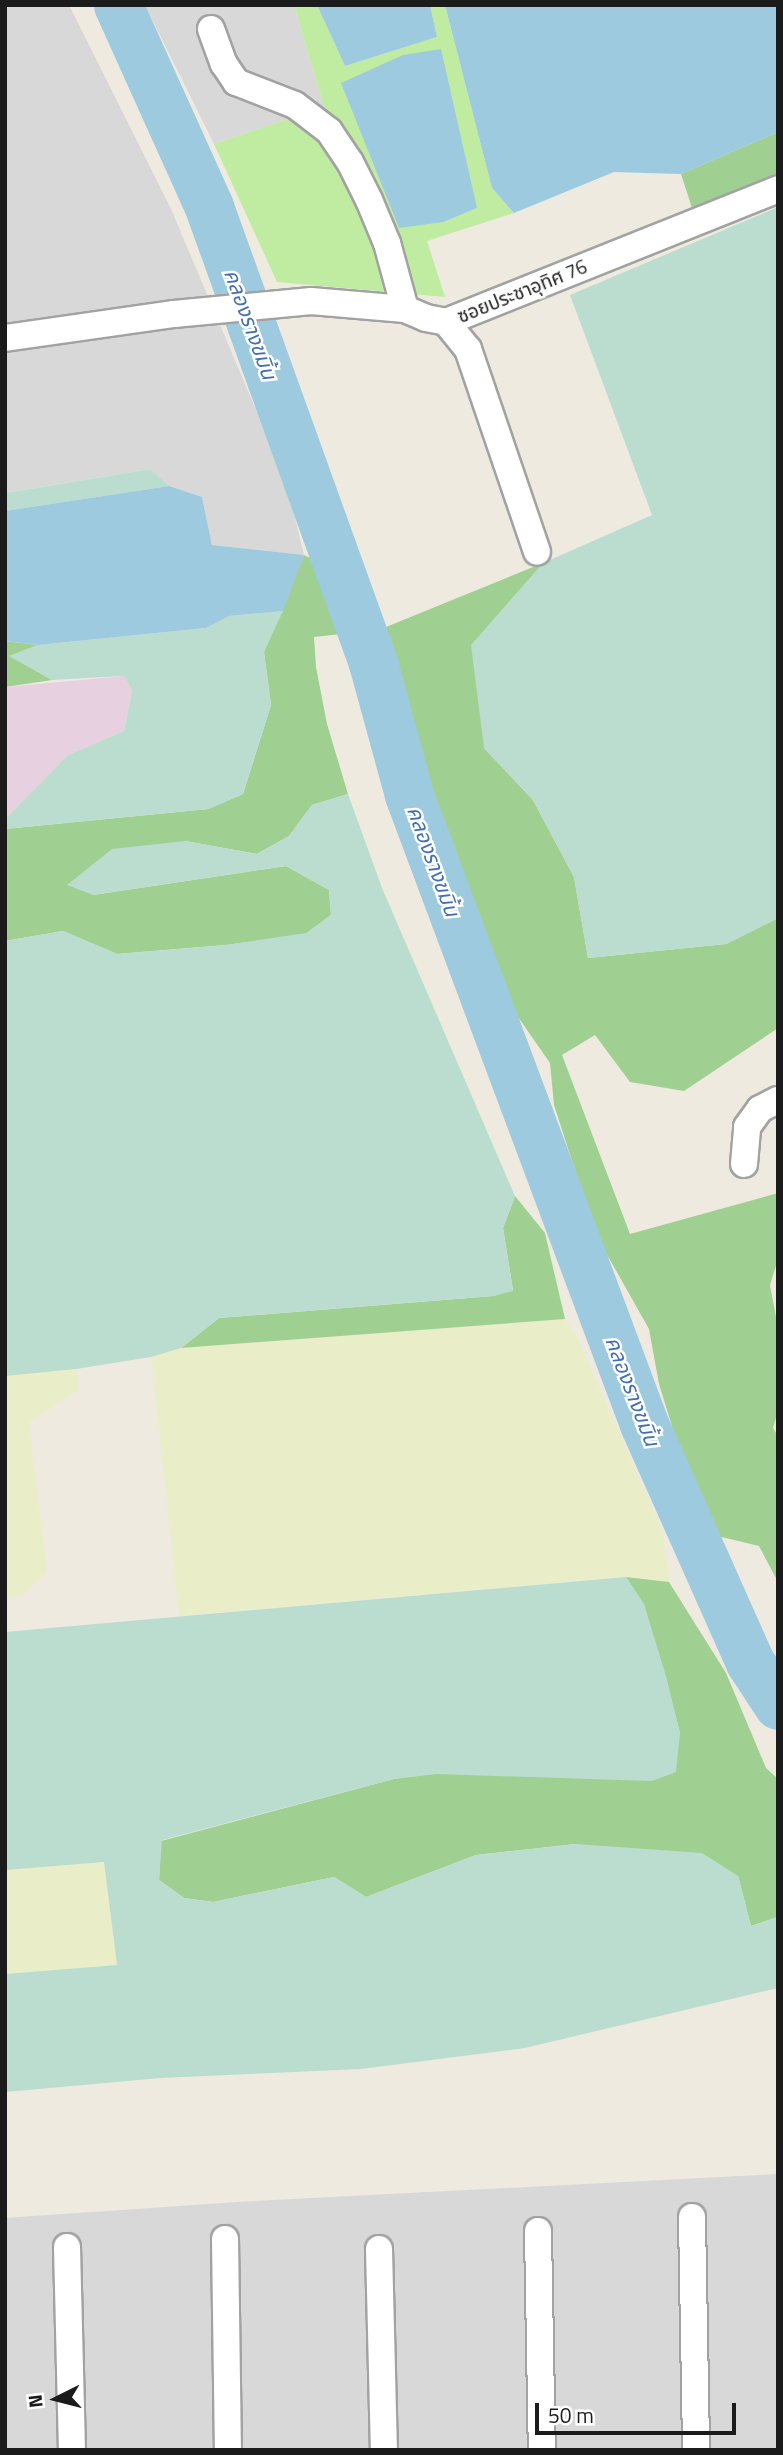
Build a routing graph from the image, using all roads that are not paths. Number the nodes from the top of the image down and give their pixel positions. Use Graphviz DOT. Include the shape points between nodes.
graph roads {
  1 [pos="211,29"];
  2 [pos="778,189"];
  3 [pos="405,309"];
  4 [pos="446,322"];
  5 [pos="5,338"];
  6 [pos="537,552"];
  7 [pos="778,1100"];
  8 [pos="744,1164"];
  9 [pos="692,2217"];
  10 [pos="538,2231"];
  11 [pos="225,2239"];
  12 [pos="67,2247"];
  13 [pos="379,2249"];
  14 [pos="72,2450"];
  15 [pos="228,2450"];
  16 [pos="384,2450"];
  17 [pos="542,2450"];
  18 [pos="696,2450"];
  1 -- 3 [label="street" via="236,82 295,105 336,141 383,232"];
  2 -- 4 [label="street, ซอยประชาอุทิศ 76"];
  3 -- 4 [label="street, ซอยประชาอุทิศ 76"];
  3 -- 5 [label="street, ซอยประชาอุทิศ 76" via="311,301 207,310"];
  4 -- 6 [label="street" via="468,349"];
  7 -- 8 [label="street" via="760,1110 747,1128"];
  9 -- 18 [label="street"];
  10 -- 17 [label="street"];
  11 -- 15 [label="street"];
  12 -- 14 [label="street"];
  13 -- 16 [label="street"];
}
